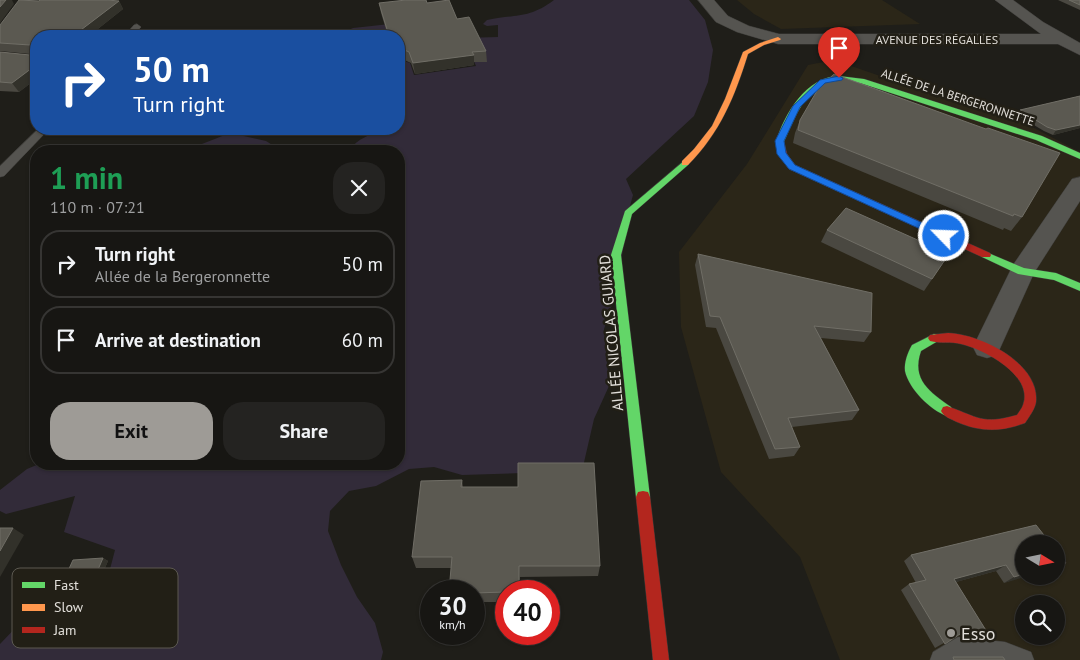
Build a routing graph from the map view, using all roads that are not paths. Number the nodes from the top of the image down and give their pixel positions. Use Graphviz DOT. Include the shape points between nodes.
graph roads {
  1 [pos="706,0"];
  2 [pos="1003,0"];
  3 [pos="137,27"];
  4 [pos="134,30"];
  5 [pos="1060,38"];
  6 [pos="778,39"];
  7 [pos="1080,50"];
  8 [pos="38,135"];
  9 [pos="1080,156"];
  10 [pos="0,173"];
  11 [pos="1080,184"];
  12 [pos="1022,271"];
  13 [pos="1080,287"];
  14 [pos="987,347"];
  15 [pos="661,660"];
  16 [pos="941,660"];
  17 [pos="1023,660"];
  1 -- 6 [label="street, AVENUE DES RÉGALLES" via="722,19"];
  2 -- 5 [label="street"];
  3 -- 4 [label="lane"];
  5 -- 6 [label="street, AVENUE DES RÉGALLES"];
  5 -- 7 [label="street"];
  6 -- 15 [label="street, ALLÉE NICOLAS GUIARD" via="745,53 728,105 701,149 628,213 616,255"];
  8 -- 10 [label="lane"];
  9 -- 12 [label="street, ALLÉE DE LA BERGERONNETTE" via="1039,138 861,81 839,78 823,81 796,106 779,141 782,154 792,167"];
  11 -- 12 [label="street"];
  12 -- 13 [label="street" via="1056,277"];
  12 -- 14 [label="street"];
  14 -- 14 [label="street" via="959,338 934,338 916,348 911,366 920,388 943,409 971,422 999,426 1021,419 1030,403 1027,383 1011,363"];
  16 -- 17 [label="lane" via="958,648 1004,653"];
}
